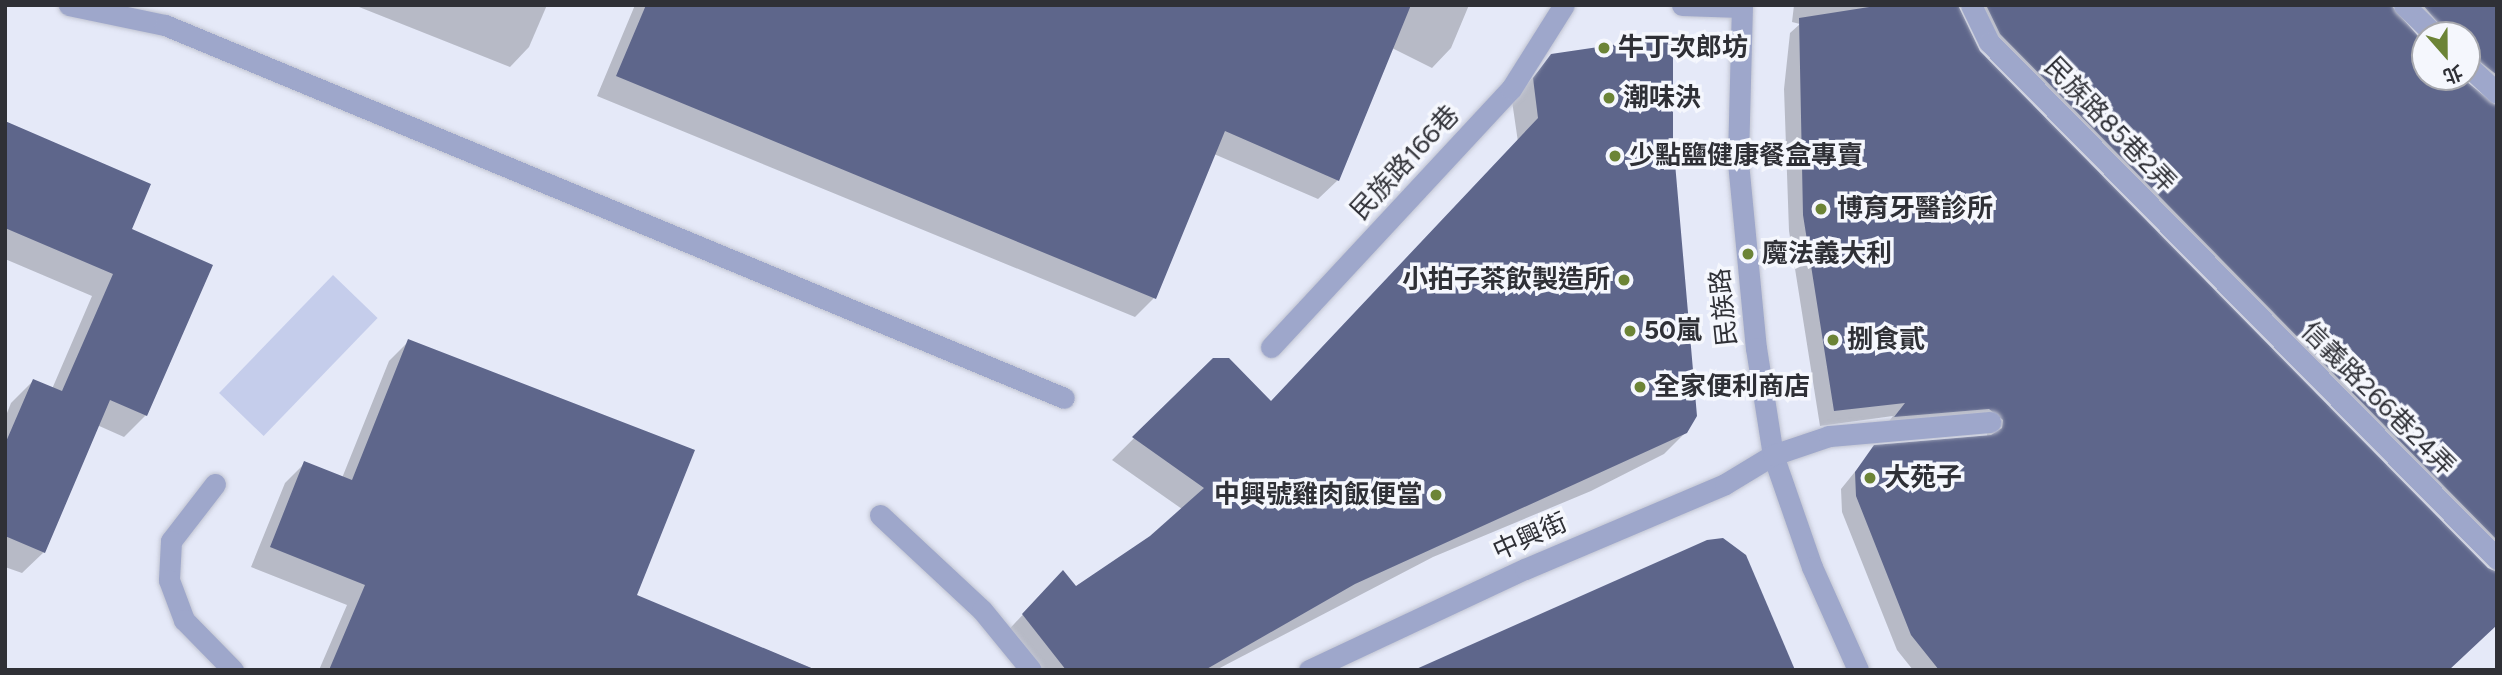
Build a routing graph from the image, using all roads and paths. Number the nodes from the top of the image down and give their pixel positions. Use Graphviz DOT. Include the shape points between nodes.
graph roads {
  1 [pos="69,5"];
  2 [pos="1564,5"];
  3 [pos="1682,5"];
  4 [pos="1971,5"];
  5 [pos="2404,5"];
  6 [pos="1742,6"];
  7 [pos="2421,21"];
  8 [pos="2481,78"];
  9 [pos="2497,93"];
  10 [pos="2220,278"];
  11 [pos="1271,347"];
  12 [pos="1064,397"];
  13 [pos="1990,422"];
  14 [pos="1773,455"];
  15 [pos="215,484"];
  16 [pos="880,515"];
  17 [pos="2497,559"];
  18 [pos="233,670"];
  19 [pos="1031,670"];
  20 [pos="1309,670"];
  21 [pos="1858,670"];
  1 -- 12 [label="street" via="164,25"];
  2 -- 11 [label="street, 民族路166巷" via="1511,89"];
  3 -- 6 [label="street"];
  4 -- 10 [label="street, 民族路85巷2弄" via="1989,42"];
  5 -- 7 [label="street"];
  6 -- 14 [label="street, 民族路" via="1738,162 1756,348"];
  8 -- 9 [label="street"];
  10 -- 17 [label="street, 信義路266巷24弄"];
  13 -- 14 [label="street, 中興街" via="1829,436"];
  14 -- 20 [label="street, 中興街" via="1725,484 1525,569"];
  14 -- 21 [label="street, 民族路" via="1812,567"];
  15 -- 18 [label="street" via="171,541 169,580 184,620"];
  16 -- 19 [label="street" via="982,610"];
}
